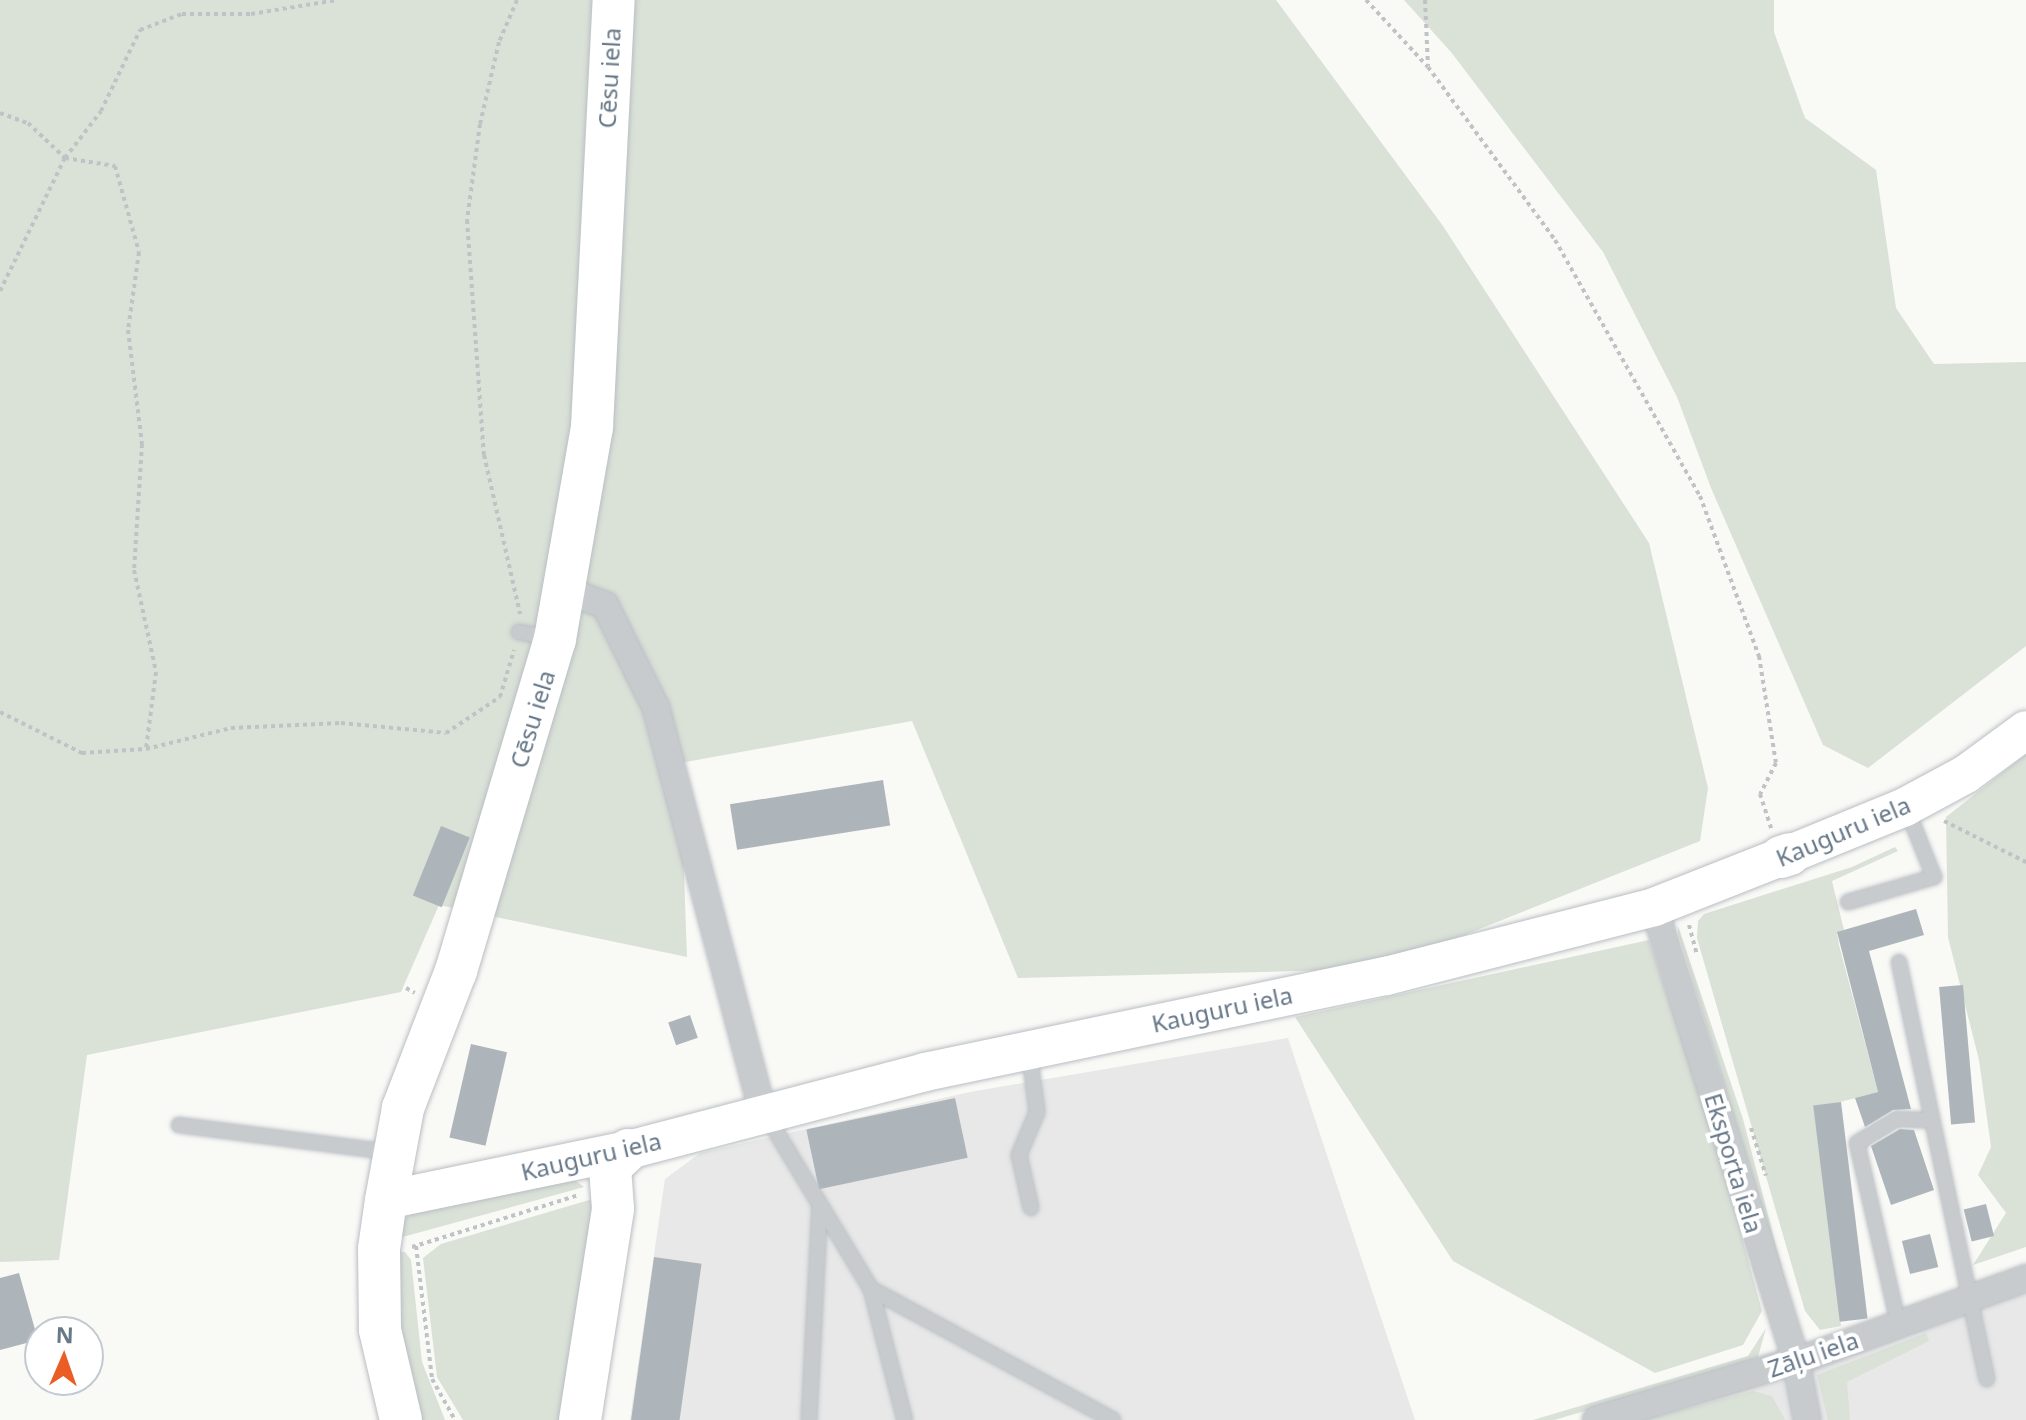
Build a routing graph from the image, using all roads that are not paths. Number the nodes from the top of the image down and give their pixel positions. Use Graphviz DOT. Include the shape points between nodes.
graph roads {
  1 [pos="614,0"];
  2 [pos="564,590"];
  3 [pos="2026,730"];
  4 [pos="1905,807"];
  5 [pos="1848,902"];
  6 [pos="1654,907"];
  7 [pos="1899,962"];
  8 [pos="1029,1050"];
  9 [pos="763,1112"];
  10 [pos="1930,1120"];
  11 [pos="179,1125"];
  12 [pos="628,1150"];
  13 [pos="395,1153"];
  14 [pos="386,1200"];
  15 [pos="820,1205"];
  16 [pos="1031,1208"];
  17 [pos="2026,1278"];
  18 [pos="871,1289"];
  19 [pos="1971,1297"];
  20 [pos="1895,1309"];
  21 [pos="1796,1361"];
  22 [pos="1987,1379"];
  23 [pos="401,1420"];
  24 [pos="580,1420"];
  25 [pos="809,1420"];
  26 [pos="905,1420"];
  27 [pos="1113,1420"];
  28 [pos="1596,1420"];
  29 [pos="1807,1420"];
  1 -- 2 [label="main road, Cēsu iela" via="592,427"];
  2 -- 9 [label="street" via="605,605 656,708"];
  2 -- 13 [label="main road, Cēsu iela" via="537,636 456,971 403,1108"];
  3 -- 4 [label="main road, Kauguru iela" via="1966,774"];
  4 -- 5 [label="lane" via="1934,877"];
  4 -- 6 [label="main road, Kauguru iela" via="1782,849"];
  6 -- 8 [label="main road, Kauguru iela" via="1386,976"];
  6 -- 21 [label="street, Eksporta iela"];
  7 -- 10 [label="lane"];
  8 -- 9 [label="main road, Kauguru iela"];
  8 -- 16 [label="lane" via="1037,1112 1019,1155"];
  9 -- 12 [label="main road, Kauguru iela"];
  9 -- 15 [label="lane"];
  10 -- 19 [label="lane" via="1962,1278"];
  10 -- 20 [label="lane" via="1897,1119 1857,1143"];
  11 -- 13 [label="lane"];
  12 -- 14 [label="main road, Kauguru iela"];
  12 -- 24 [label="main road" via="610,1167 613,1209"];
  13 -- 14 [label="main road, Cēsu iela"];
  14 -- 23 [label="main road, Cēsu iela" via="379,1249 380,1330"];
  15 -- 18 [label="lane"];
  15 -- 25 [label="lane"];
  17 -- 19 [label="street, Zāļu iela"];
  18 -- 26 [label="lane"];
  18 -- 27 [label="lane"];
  19 -- 21 [label="street, Zāļu iela"];
  19 -- 22 [label="lane"];
  21 -- 28 [label="street, Zāļu iela"];
  21 -- 29 [label="street, Eksporta iela"];
}
